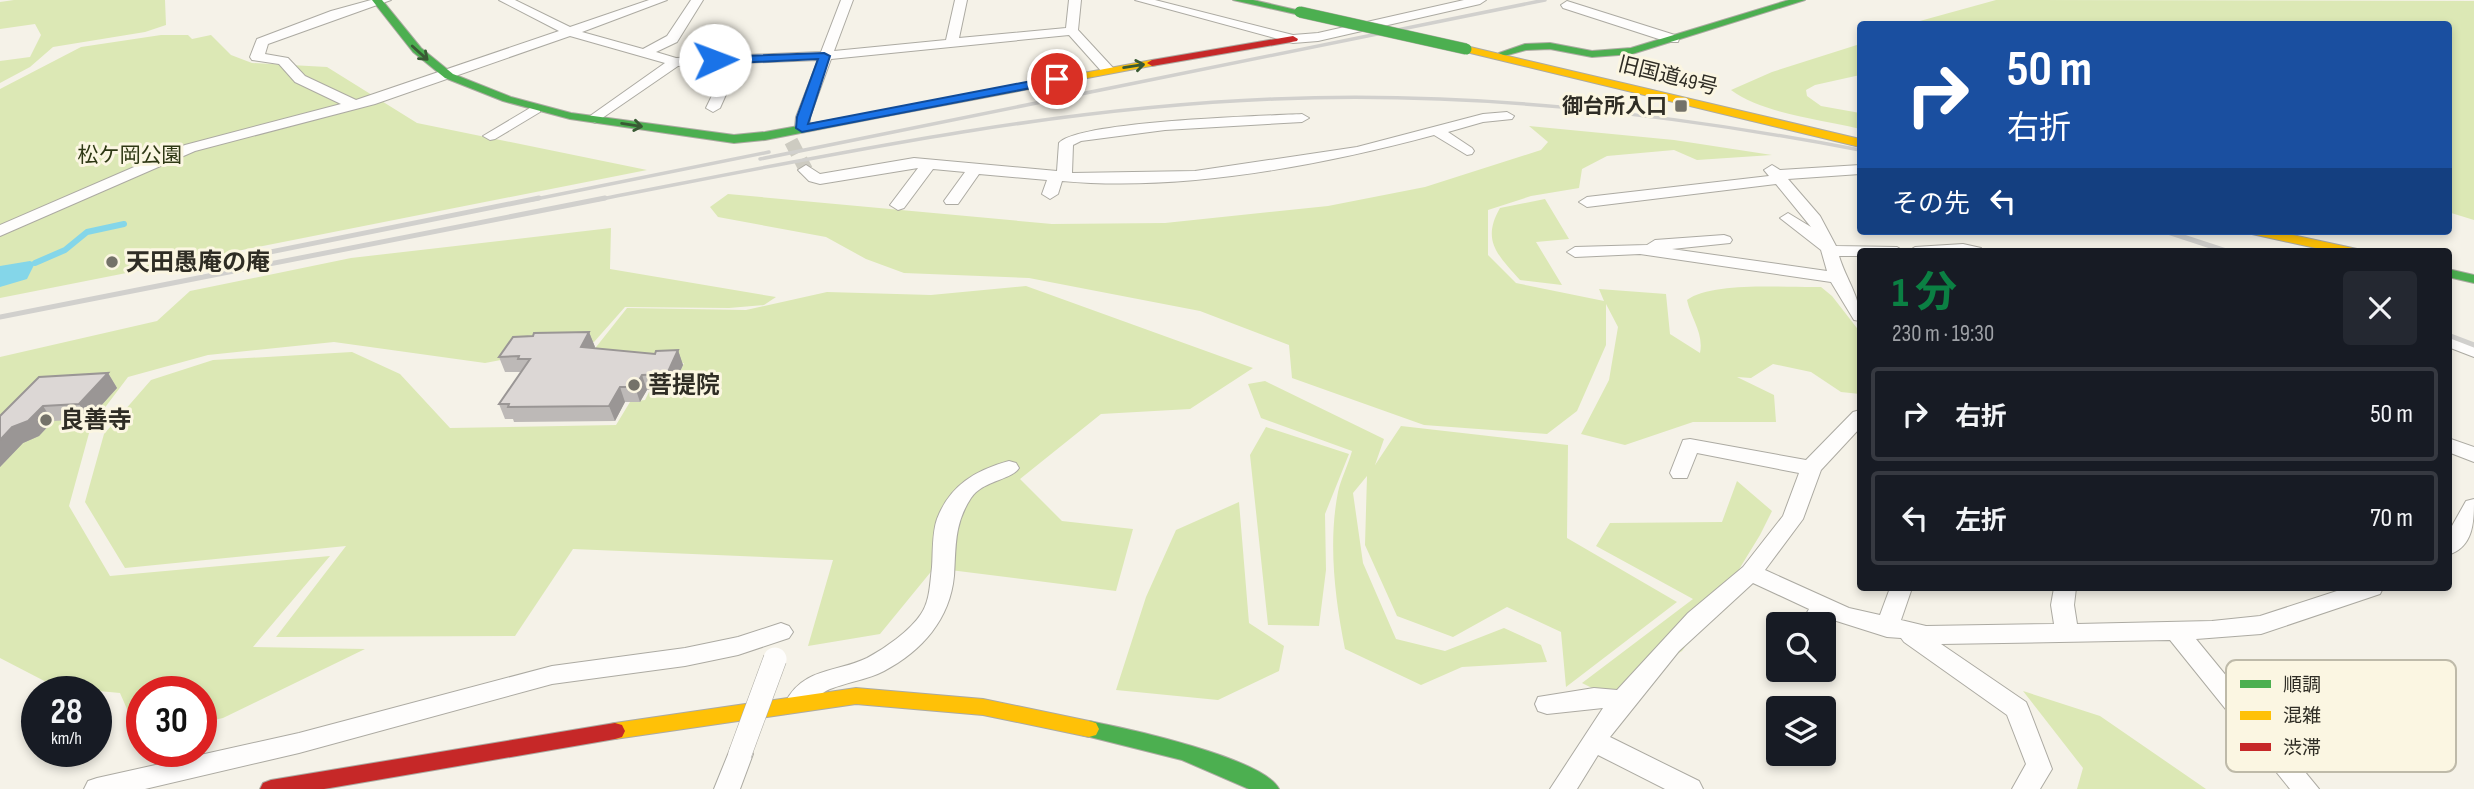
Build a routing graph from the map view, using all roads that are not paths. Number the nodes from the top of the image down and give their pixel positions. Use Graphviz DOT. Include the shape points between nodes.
graph roads {
  1 [pos="380,0"];
  2 [pos="505,0"];
  3 [pos="661,0"];
  4 [pos="697,0"];
  5 [pos="847,0"];
  6 [pos="961,0"];
  7 [pos="1075,0"];
  8 [pos="1141,0"];
  9 [pos="1238,0"];
  10 [pos="1480,0"];
  11 [pos="1800,0"];
  12 [pos="1567,5"];
  13 [pos="1072,31"];
  14 [pos="570,32"];
  15 [pos="1672,39"];
  16 [pos="1293,40"];
  17 [pos="952,43"];
  18 [pos="644,53"];
  19 [pos="824,56"];
  20 [pos="1498,57"];
  21 [pos="735,60"];
  22 [pos="675,62"];
  23 [pos="1108,70"];
  24 [pos="447,75"];
  25 [pos="354,105"];
  26 [pos="713,108"];
  27 [pos="535,109"];
  28 [pos="1507,116"];
  29 [pos="1302,118"];
  30 [pos="595,119"];
  31 [pos="1436,130"];
  32 [pos="793,134"];
  33 [pos="490,136"];
  34 [pos="1857,142"];
  35 [pos="1467,151"];
  36 [pos="929,164"];
  37 [pos="975,169"];
  38 [pos="1857,169"];
  39 [pos="806,170"];
  40 [pos="1776,175"];
  41 [pos="835,177"];
  42 [pos="1060,177"];
  43 [pos="868,183"];
  44 [pos="1050,194"];
  45 [pos="952,201"];
  46 [pos="1587,202"];
  47 [pos="898,205"];
  48 [pos="1788,218"];
  49 [pos="0,231"];
  50 [pos="2275,235"];
  51 [pos="1724,240"];
  52 [pos="2334,248"];
  53 [pos="1640,249"];
  54 [pos="1828,249"];
  55 [pos="1857,250"];
  56 [pos="1576,252"];
  57 [pos="2452,274"];
  58 [pos="1837,278"];
  59 [pos="2474,279"];
  60 [pos="1857,311"];
  61 [pos="2452,342"];
  62 [pos="2474,351"];
  63 [pos="1857,419"];
  64 [pos="2452,446"];
  65 [pos="2474,455"];
  66 [pos="1009,468"];
  67 [pos="1811,468"];
  68 [pos="1680,473"];
  69 [pos="2474,506"];
  70 [pos="2452,537"];
  71 [pos="1751,573"];
  72 [pos="1901,591"];
  73 [pos="2064,591"];
  74 [pos="2339,592"];
  75 [pos="1812,612"];
  76 [pos="1836,615"];
  77 [pos="1896,629"];
  78 [pos="2176,631"];
  79 [pos="2068,633"];
  80 [pos="2226,692"];
  81 [pos="1622,700"];
  82 [pos="797,703"];
  83 [pos="1546,704"];
  84 [pos="1593,741"];
  85 [pos="2292,772"];
  86 [pos="97,789"];
  87 [pos="271,789"];
  88 [pos="733,789"];
  89 [pos="1268,789"];
  90 [pos="1563,789"];
  91 [pos="1689,789"];
  92 [pos="2025,789"];
  93 [pos="2306,789"];
  1 -- 24 [label="street, one-way" via="405,38"];
  1 -- 25 [label="street" via="262,42 257,57 283,61 300,79"];
  2 -- 14 [label="street"];
  3 -- 14 [label="street"];
  4 -- 18 [label="street" via="672,39"];
  5 -- 19 [label="street"];
  6 -- 17 [label="street"];
  7 -- 13 [label="street"];
  8 -- 16 [label="street"];
  9 -- 20 [label="street, 旧国道49号, bridge"];
  10 -- 16 [label="street"];
  11 -- 15 [label="street"];
  12 -- 15 [label="street"];
  13 -- 17 [label="street"];
  13 -- 23 [label="street"];
  14 -- 18 [label="street"];
  14 -- 24 [label="street"];
  15 -- 20 [label="street" via="1613,54 1550,46 1525,47"];
  23 -- 16 [label="street, one-way"];
  17 -- 19 [label="street"];
  18 -- 22 [label="street"];
  19 -- 21 [label="street"];
  19 -- 32 [label="street"];
  20 -- 34 [label="street, 旧国道49号"];
  21 -- 22 [label="street"];
  21 -- 26 [label="street"];
  22 -- 30 [label="street"];
  23 -- 32 [label="street"];
  24 -- 25 [label="street"];
  24 -- 27 [label="street"];
  25 -- 49 [label="street" via="190,148"];
  27 -- 30 [label="street"];
  27 -- 33 [label="street"];
  28 -- 31 [label="street"];
  29 -- 42 [label="street" via="1176,125 1077,137 1066,143"];
  30 -- 32 [label="street, one-way" via="734,139"];
  31 -- 35 [label="street"];
  31 -- 42 [label="street" via="1358,151 1220,173"];
  36 -- 37 [label="street"];
  36 -- 41 [label="street"];
  36 -- 47 [label="street"];
  37 -- 42 [label="street"];
  37 -- 45 [label="street"];
  38 -- 40 [label="street"];
  39 -- 41 [label="street" via="814,178"];
  40 -- 46 [label="street"];
  40 -- 54 [label="street" via="1814,219"];
  41 -- 43 [label="street"];
  42 -- 44 [label="street"];
  48 -- 54 [label="street"];
  50 -- 52 [label="street"];
  51 -- 53 [label="street" via="1671,242"];
  53 -- 56 [label="street"];
  53 -- 58 [label="street"];
  54 -- 55 [label="street"];
  54 -- 58 [label="street"];
  57 -- 59 [label="street"];
  58 -- 60 [label="street"];
  61 -- 62 [label="street"];
  63 -- 67 [label="street"];
  64 -- 65 [label="street"];
  66 -- 82 [label="street" via="984,476 965,491 947,520 941,591 931,619 903,646 873,664 817,683"];
  67 -- 68 [label="street" via="1690,445"];
  67 -- 71 [label="street" via="1792,519"];
  69 -- 70 [label="street"];
  71 -- 75 [label="street"];
  71 -- 81 [label="street" via="1723,593"];
  72 -- 77 [label="street"];
  73 -- 79 [label="street"];
  74 -- 78 [label="street" via="2261,625"];
  76 -- 77 [label="street"];
  77 -- 79 [label="street" via="1926,635"];
  77 -- 92 [label="street" via="2017,709 2039,764"];
  78 -- 79 [label="street"];
  78 -- 80 [label="street"];
  81 -- 83 [label="street"];
  81 -- 84 [label="street"];
  82 -- 87 [label="street"];
  82 -- 89 [label="street" via="856,696 983,707 1150,742 1225,766"];
  84 -- 90 [label="street"];
  84 -- 91 [label="street"];
  85 -- 93 [label="street"];
  86 -- 88 [label="street, bridge" via="299,743 552,675 685,657 781,632 740,754"];
}
